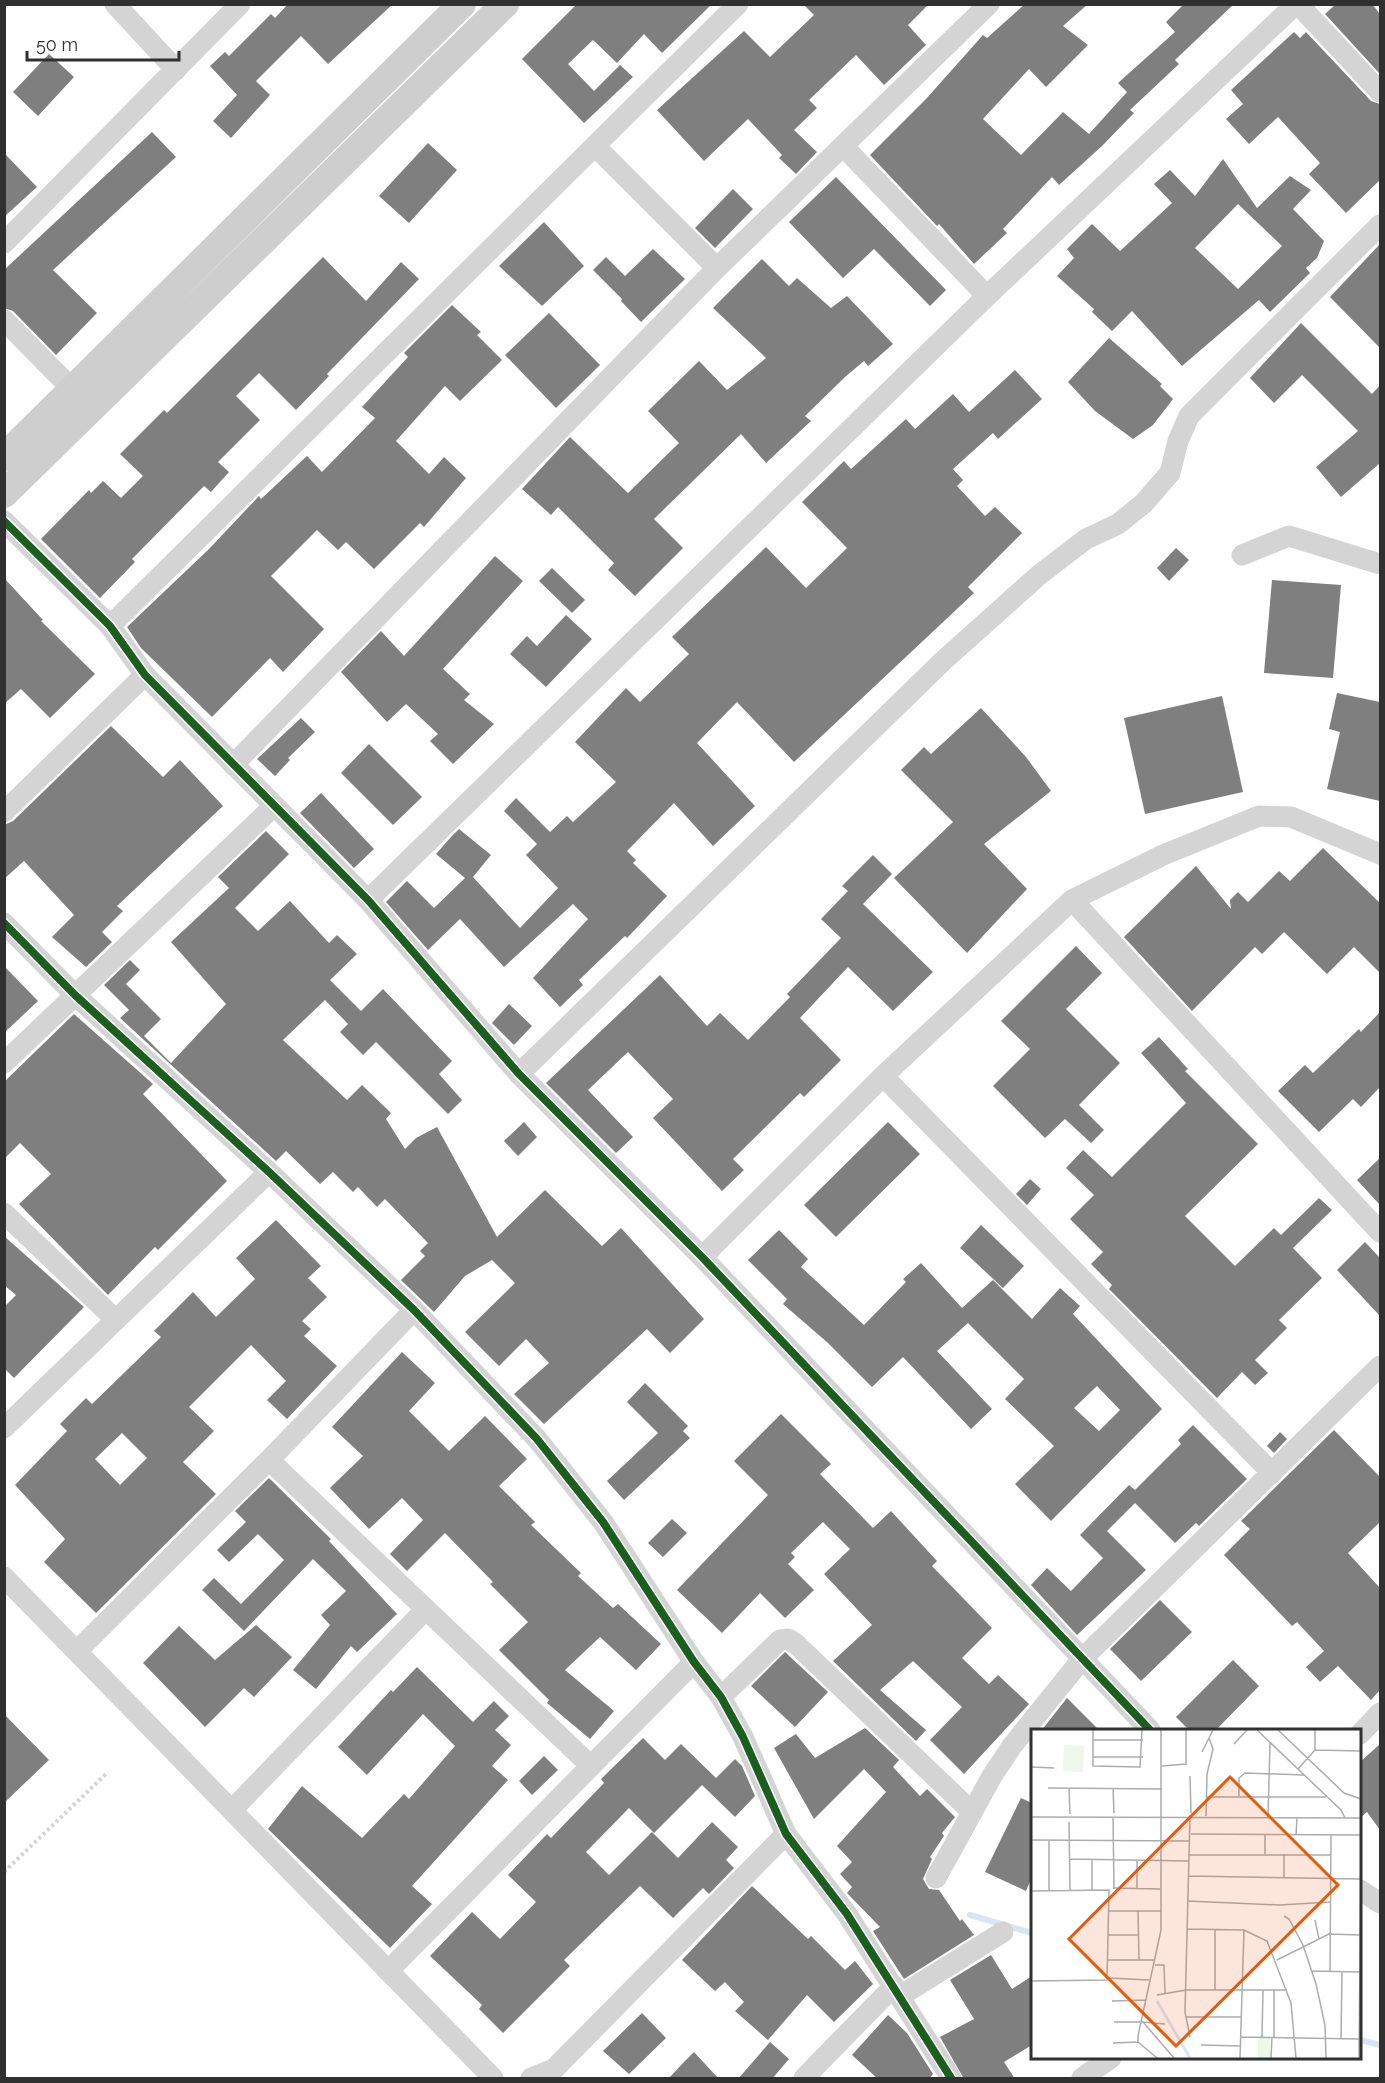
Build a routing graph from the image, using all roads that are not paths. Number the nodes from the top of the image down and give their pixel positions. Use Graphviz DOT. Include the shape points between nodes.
graph roads {
  1 [pos="115,4"];
  2 [pos="240,4"];
  3 [pos="462,4"];
  4 [pos="738,4"];
  5 [pos="989,4"];
  6 [pos="1297,4"];
  7 [pos="494,8"];
  8 [pos="176,70"];
  9 [pos="1380,92"];
  10 [pos="596,146"];
  11 [pos="843,146"];
  12 [pos="1380,225"];
  13 [pos="4,243"];
  14 [pos="717,268"];
  15 [pos="987,296"];
  16 [pos="4,321"];
  17 [pos="83,399"];
  18 [pos="4,457"];
  19 [pos="4,494"];
  20 [pos="4,521"];
  21 [pos="1242,555"];
  22 [pos="1380,564"];
  23 [pos="110,626"];
  24 [pos="145,675"];
  25 [pos="233,765"];
  26 [pos="274,806"];
  27 [pos="4,812"];
  28 [pos="1380,854"];
  29 [pos="368,900"];
  30 [pos="1072,900"];
  31 [pos="4,923"];
  32 [pos="75,995"];
  33 [pos="4,1064"];
  34 [pos="519,1074"];
  35 [pos="883,1076"];
  36 [pos="269,1172"];
  37 [pos="4,1214"];
  38 [pos="1380,1232"];
  39 [pos="702,1257"];
  40 [pos="414,1310"];
  41 [pos="116,1320"];
  42 [pos="1380,1366"];
  43 [pos="4,1428"];
  44 [pos="269,1460"];
  45 [pos="1272,1473"];
  46 [pos="4,1576"];
  47 [pos="426,1608"];
  48 [pos="77,1651"];
  49 [pos="1082,1659"];
  50 [pos="694,1662"];
  51 [pos="721,1697"];
  52 [pos="1380,1713"];
  53 [pos="1148,1729"];
  54 [pos="1361,1732"];
  55 [pos="591,1766"];
  56 [pos="232,1810"];
  57 [pos="972,1812"];
  58 [pos="786,1834"];
  59 [pos="936,1878"];
  60 [pos="1361,1891"];
  61 [pos="1380,1903"];
  62 [pos="1003,1932"];
  63 [pos="388,1971"];
  64 [pos="897,1991"];
  65 [pos="1110,2059"];
  66 [pos="493,2079"];
  67 [pos="531,2079"];
  68 [pos="804,2079"];
  69 [pos="951,2079"];
  70 [pos="1082,2079"];
  1 -- 8 [label="street"];
  2 -- 8 [label="street"];
  3 -- 17 [label="main road"];
  4 -- 10 [label="street"];
  5 -- 11 [label="street"];
  6 -- 9 [label="street"];
  6 -- 15 [label="street"];
  7 -- 17 [label="main road"];
  8 -- 13 [label="street"];
  10 -- 14 [label="street"];
  10 -- 23 [label="street"];
  11 -- 14 [label="street"];
  11 -- 15 [label="street"];
  12 -- 34 [label="street" via="1189,416 1170,473 1144,503 1118,524 1086,538 1048,567 944,660"];
  14 -- 25 [label="street"];
  15 -- 29 [label="street"];
  16 -- 17 [label="street"];
  17 -- 18 [label="main road"];
  17 -- 19 [label="main road"];
  20 -- 23 [label="street"];
  21 -- 22 [label="street" via="1289,536"];
  23 -- 24 [label="street"];
  24 -- 25 [label="street"];
  24 -- 27 [label="street"];
  25 -- 26 [label="street"];
  26 -- 29 [label="street"];
  26 -- 32 [label="street"];
  28 -- 30 [label="street" via="1291,817 1259,816 1163,855"];
  29 -- 34 [label="street"];
  30 -- 35 [label="street"];
  30 -- 38 [label="street"];
  31 -- 32 [label="street"];
  32 -- 33 [label="street"];
  32 -- 36 [label="street"];
  34 -- 39 [label="street"];
  35 -- 39 [label="street"];
  35 -- 45 [label="street"];
  36 -- 40 [label="street"];
  36 -- 41 [label="street"];
  37 -- 41 [label="street"];
  39 -- 49 [label="street"];
  40 -- 44 [label="street"];
  40 -- 50 [label="street" via="514,1414 574,1485 603,1522"];
  41 -- 43 [label="street"];
  42 -- 45 [label="street"];
  44 -- 47 [label="street"];
  44 -- 48 [label="street"];
  45 -- 49 [label="street"];
  46 -- 48 [label="street"];
  47 -- 55 [label="street"];
  47 -- 56 [label="street"];
  48 -- 56 [label="street"];
  49 -- 53 [label="street"];
  49 -- 57 [label="street" via="1012,1746"];
  50 -- 51 [label="street"];
  50 -- 55 [label="street"];
  51 -- 57 [label="street" via="780,1640 788,1639"];
  51 -- 58 [label="street"];
  52 -- 54 [label="street"];
  55 -- 63 [label="street"];
  56 -- 63 [label="street"];
  57 -- 59 [label="street"];
  58 -- 64 [label="street" via="847,1914"];
  58 -- 67 [label="street" via="554,2069"];
  60 -- 61 [label="street"];
  62 -- 64 [label="street"];
  63 -- 66 [label="street"];
  64 -- 68 [label="street"];
  64 -- 69 [label="street"];
  65 -- 70 [label="street"];
}
